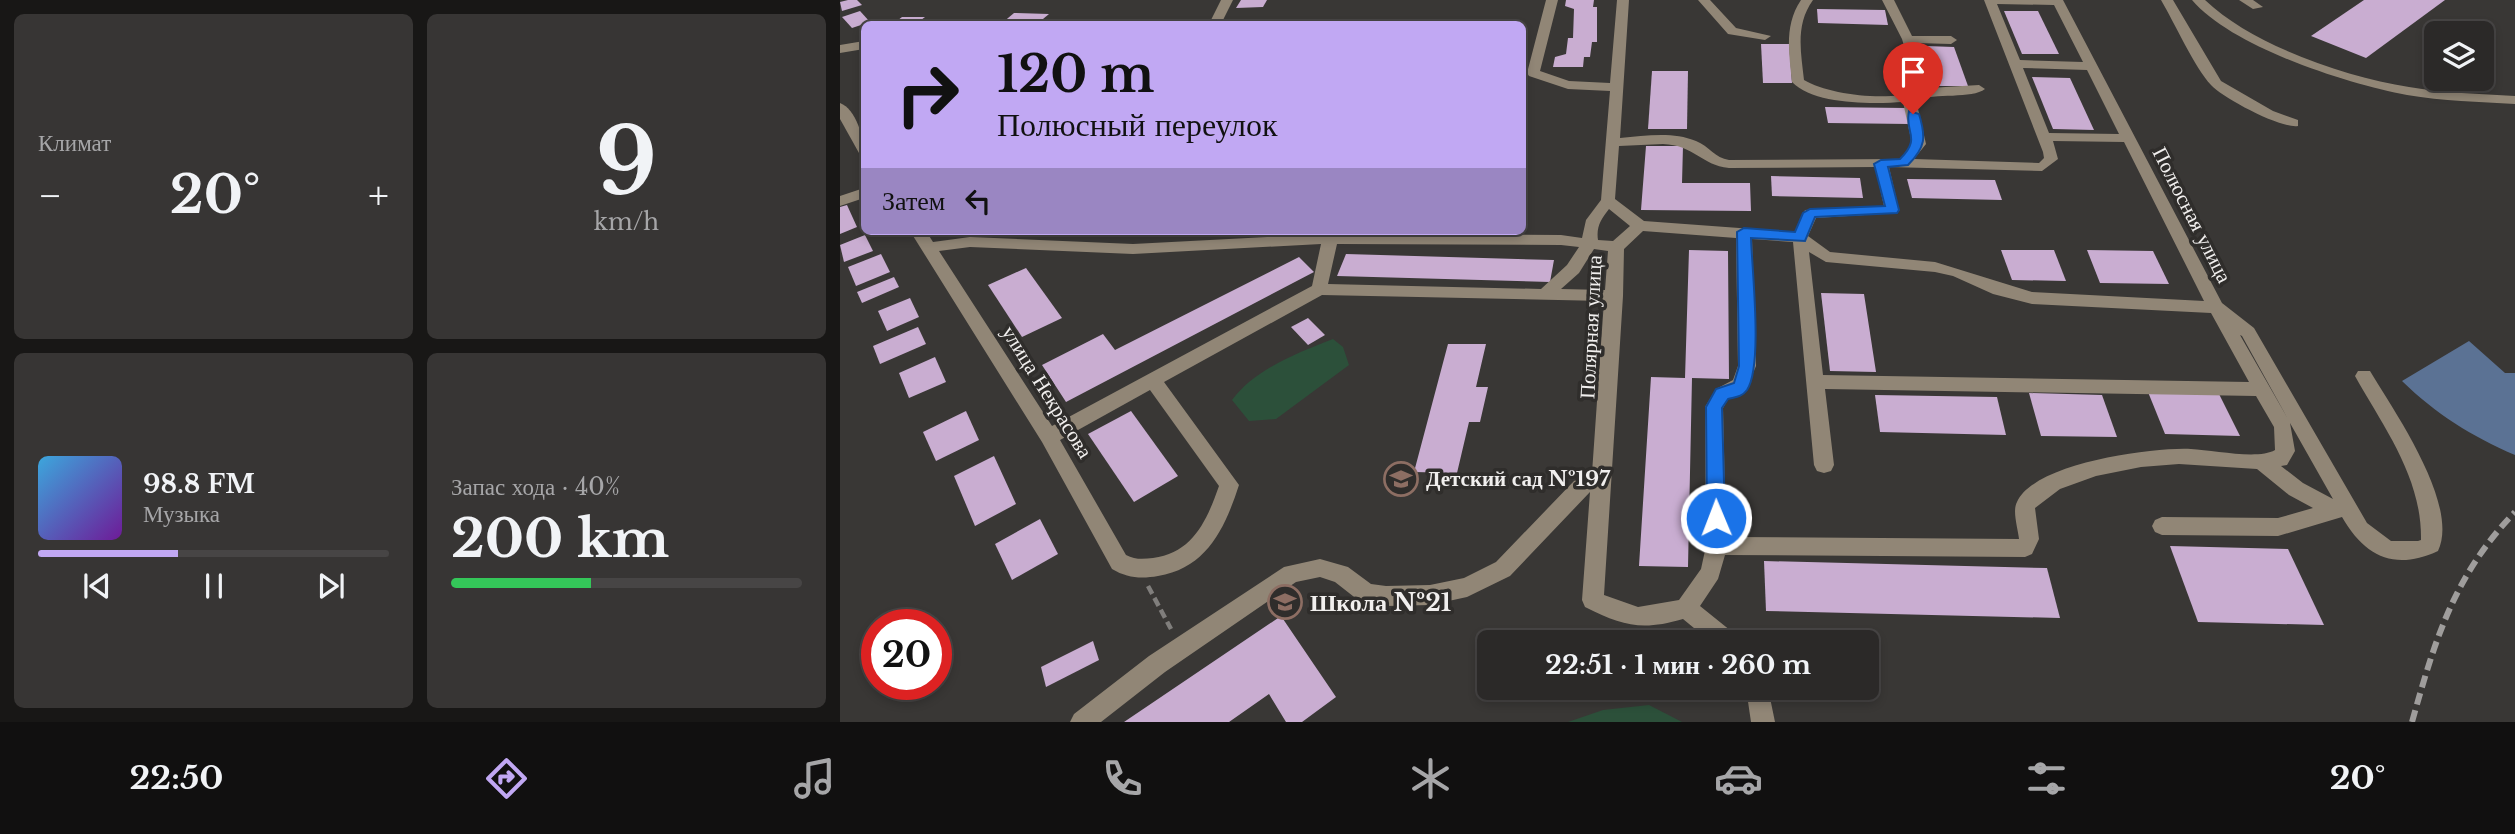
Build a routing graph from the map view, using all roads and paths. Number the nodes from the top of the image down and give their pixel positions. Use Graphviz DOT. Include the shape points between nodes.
graph roads {
  1 [pos="1227,0"];
  2 [pos="1552,0"];
  3 [pos="1623,0"];
  4 [pos="1704,0"];
  5 [pos="1807,0"];
  6 [pos="1888,0"];
  7 [pos="2167,0"];
  8 [pos="2198,0"];
  9 [pos="2245,0"];
  10 [pos="1990,1"];
  11 [pos="2058,1"];
  12 [pos="2257,7"];
  13 [pos="1216,21"];
  14 [pos="1765,36"];
  15 [pos="1908,39"];
  16 [pos="1951,40"];
  17 [pos="861,46"];
  18 [pos="1526,48"];
  19 [pos="1539,48"];
  20 [pos="840,49"];
  21 [pos="2014,64"];
  22 [pos="2091,66"];
  23 [pos="1528,71"];
  24 [pos="1615,86"];
  25 [pos="1979,89"];
  26 [pos="1924,93"];
  27 [pos="1909,98"];
  28 [pos="2515,100"];
  29 [pos="840,107"];
  30 [pos="2293,123"];
  31 [pos="2045,137"];
  32 [pos="2129,138"];
  33 [pos="1613,142"];
  34 [pos="861,145"];
  35 [pos="1904,163"];
  36 [pos="1881,164"];
  37 [pos="861,194"];
  38 [pos="840,201"];
  39 [pos="1608,201"];
  40 [pos="1640,226"];
  41 [pos="1744,232"];
  42 [pos="921,235"];
  43 [pos="1330,235"];
  44 [pos="1046,237"];
  45 [pos="1800,237"];
  46 [pos="1591,242"];
  47 [pos="930,247"];
  48 [pos="1616,247"];
  49 [pos="1319,289"];
  50 [pos="1546,293"];
  51 [pos="1615,296"];
  52 [pos="2216,307"];
  53 [pos="2364,376"];
  54 [pos="1153,381"];
  55 [pos="1815,382"];
  56 [pos="2261,389"];
  57 [pos="1049,437"];
  58 [pos="2263,463"];
  59 [pos="1824,465"];
  60 [pos="1602,477"];
  61 [pos="2341,508"];
  62 [pos="2162,526"];
  63 [pos="1716,546"];
  64 [pos="1139,569"];
  65 [pos="1686,608"];
  66 [pos="1713,630"];
  67 [pos="1181,648"];
  68 [pos="1759,700"];
  69 [pos="1082,722"];
  70 [pos="1763,722"];
  1 -- 13 [label="street"];
  2 -- 19 [label="street"];
  3 -- 24 [label="street"];
  4 -- 14 [label="street" via="1732,31"];
  5 -- 27 [label="street" via="1794,28 1797,82 1823,94"];
  6 -- 15 [label="street"];
  7 -- 30 [label="street" via="2216,83 2268,114"];
  8 -- 28 [label="street" via="2233,28 2345,74 2422,94"];
  9 -- 12 [label="street"];
  10 -- 11 [label="street"];
  10 -- 21 [label="street"];
  11 -- 22 [label="street, Полюсная улица"];
  15 -- 16 [label="street"];
  15 -- 26 [label="street"];
  17 -- 20 [label="street"];
  18 -- 19 [label="street"];
  19 -- 23 [label="street"];
  21 -- 22 [label="street"];
  21 -- 31 [label="street"];
  22 -- 32 [label="street, Полюсная улица"];
  23 -- 24 [label="street" via="1568,85"];
  24 -- 33 [label="street"];
  25 -- 26 [label="street"];
  26 -- 27 [label="street"];
  27 -- 35 [label="street" via="1919,138"];
  29 -- 34 [label="street"];
  31 -- 32 [label="street"];
  31 -- 35 [label="street" via="2052,159 2042,167"];
  32 -- 52 [label="street, Полюсная улица"];
  33 -- 36 [label="street" via="1680,141 1693,145 1711,161 1729,164"];
  33 -- 39 [label="street"];
  35 -- 36 [label="street"];
  36 -- 45 [label="street" via="1892,210 1810,213"];
  37 -- 38 [label="street"];
  39 -- 40 [label="street"];
  39 -- 46 [label="street" via="1590,225"];
  40 -- 41 [label="street"];
  40 -- 48 [label="street, Полярная улица"];
  41 -- 45 [label="street"];
  41 -- 63 [label="street" via="1747,366 1741,386 1722,394 1714,407"];
  42 -- 47 [label="street, улица Некрасова"];
  43 -- 44 [label="street" via="1133,249"];
  43 -- 46 [label="street"];
  43 -- 49 [label="street"];
  44 -- 47 [label="street"];
  45 -- 52 [label="street" via="1826,257 1936,267 2032,298"];
  45 -- 55 [label="street"];
  46 -- 48 [label="street"];
  46 -- 50 [label="street" via="1573,269"];
  47 -- 57 [label="street, улица Некрасова"];
  48 -- 51 [label="street, Полярная улица"];
  49 -- 50 [label="street"];
  49 -- 54 [label="street"];
  50 -- 51 [label="street"];
  51 -- 60 [label="street, Полярная улица"];
  52 -- 56 [label="street, Полюсная улица"];
  52 -- 61 [label="street" via="2248,332"];
  53 -- 61 [label="street" via="2417,471 2429,502 2431,545 2408,554 2373,544"];
  54 -- 57 [label="street"];
  54 -- 64 [label="street" via="1228,485 1213,526 1185,561"];
  55 -- 56 [label="street"];
  55 -- 59 [label="street"];
  56 -- 58 [label="street, Полюсная улица" via="2283,427 2285,451 2280,459"];
  57 -- 64 [label="street, улица Некрасова" via="1119,562"];
  58 -- 61 [label="street" via="2296,489"];
  58 -- 63 [label="street" via="2145,458 2054,482 2025,505 2029,539 2025,548"];
  60 -- 65 [label="street, Полярная улица" via="1593,600 1637,618"];
  60 -- 67 [label="street" via="1581,487 1503,569 1467,587 1430,595 1386,596 1366,593 1342,575 1320,568 1291,573"];
  61 -- 62 [label="street" via="2286,526"];
  63 -- 65 [label="street" via="1712,572"];
  64 -- 67 [label="path"];
  65 -- 66 [label="street"];
  67 -- 69 [label="street"];
  68 -- 70 [label="street"];
}
